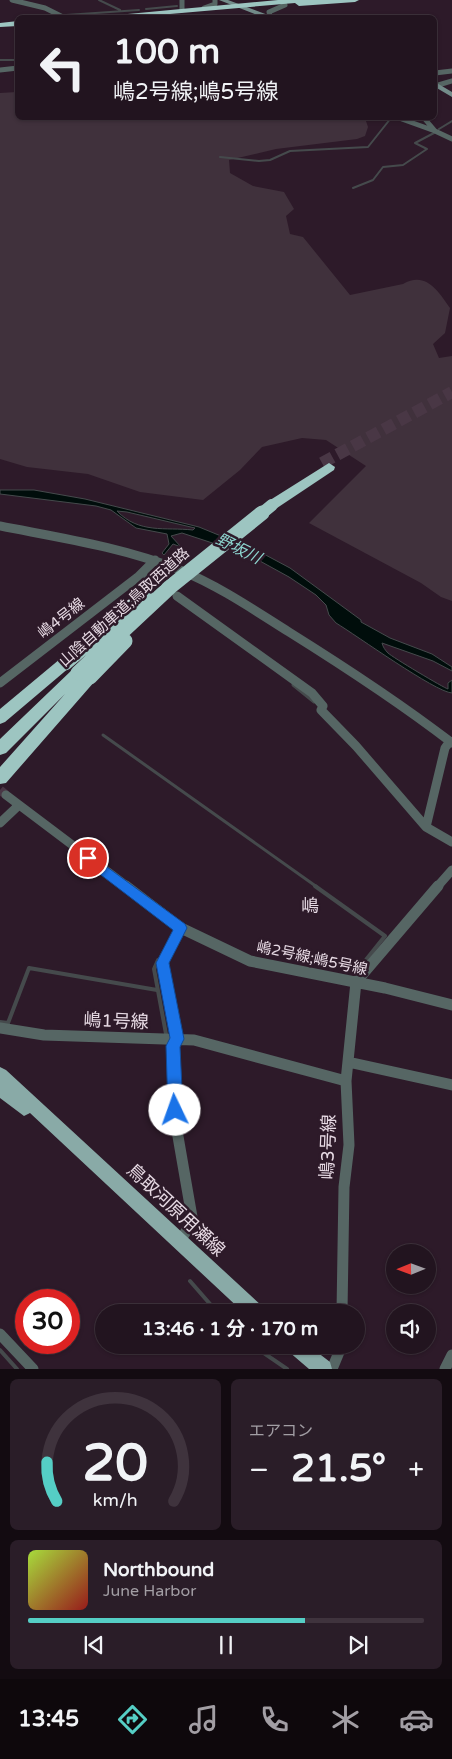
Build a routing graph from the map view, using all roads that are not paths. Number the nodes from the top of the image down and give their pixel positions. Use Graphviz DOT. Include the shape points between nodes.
graph roads {
  1 [pos="12,0"];
  2 [pos="182,0"];
  3 [pos="215,0"];
  4 [pos="222,0"];
  5 [pos="308,0"];
  6 [pos="355,0"];
  7 [pos="286,5"];
  8 [pos="242,7"];
  9 [pos="204,8"];
  10 [pos="182,14"];
  11 [pos="60,15"];
  12 [pos="159,15"];
  13 [pos="265,15"];
  14 [pos="270,15"];
  15 [pos="15,25"];
  16 [pos="0,26"];
  17 [pos="15,68"];
  18 [pos="0,70"];
  19 [pos="452,71"];
  20 [pos="437,73"];
  21 [pos="452,81"];
  22 [pos="437,85"];
  23 [pos="437,86"];
  24 [pos="452,94"];
  25 [pos="405,120"];
  26 [pos="426,120"];
  27 [pos="435,131"];
  28 [pos="452,139"];
  29 [pos="325,465"];
  30 [pos="0,526"];
  31 [pos="229,535"];
  32 [pos="155,560"];
  33 [pos="139,576"];
  34 [pos="154,582"];
  35 [pos="177,596"];
  36 [pos="77,671"];
  37 [pos="0,683"];
  38 [pos="0,718"];
  39 [pos="0,740"];
  40 [pos="451,742"];
  41 [pos="0,749"];
  42 [pos="0,778"];
  43 [pos="6,795"];
  44 [pos="19,805"];
  45 [pos="0,823"];
  46 [pos="426,827"];
  47 [pos="452,842"];
  48 [pos="452,870"];
  49 [pos="181,928"];
  50 [pos="356,982"];
  51 [pos="452,1004"];
  52 [pos="0,1028"];
  53 [pos="177,1039"];
  54 [pos="348,1062"];
  55 [pos="0,1075"];
  56 [pos="346,1081"];
  57 [pos="452,1085"];
  58 [pos="0,1088"];
  59 [pos="67,1139"];
  60 [pos="179,1242"];
  61 [pos="247,1304"];
  62 [pos="342,1304"];
  63 [pos="0,1334"];
  64 [pos="304,1354"];
  65 [pos="338,1354"];
  66 [pos="452,1355"];
  67 [pos="33,1369"];
  68 [pos="322,1369"];
  69 [pos="332,1369"];
  70 [pos="445,1369"];
  1 -- 11 [label="street"];
  2 -- 10 [label="street"];
  3 -- 9 [label="street" via="215,4"];
  4 -- 8 [label="main road"];
  5 -- 8 [label="highway"];
  6 -- 7 [label="highway"];
  7 -- 8 [label="highway"];
  7 -- 14 [label="street" via="271,10"];
  8 -- 9 [label="highway"];
  8 -- 10 [label="highway"];
  8 -- 13 [label="main road"];
  9 -- 10 [label="highway"];
  10 -- 12 [label="highway"];
  15 -- 16 [label="highway"];
  17 -- 18 [label="street"];
  19 -- 20 [label="street"];
  21 -- 22 [label="street"];
  23 -- 24 [label="main road"];
  25 -- 27 [label="street"];
  26 -- 27 [label="street"];
  27 -- 28 [label="street"];
  29 -- 31 [label="highway, bridge"];
  30 -- 32 [label="street"];
  31 -- 36 [label="highway, bridge" via="142,623"];
  31 -- 36 [label="highway, bridge" via="191,557"];
  32 -- 33 [label="street, 嶋4号線"];
  32 -- 40 [label="street" via="202,580 269,620 348,669"];
  33 -- 34 [label="street"];
  33 -- 37 [label="street, 嶋4号線"];
  35 -- 46 [label="street" via="312,693 323,706 321,710"];
  36 -- 38 [label="highway"];
  36 -- 39 [label="highway, 山陰自動車道;鳥取西道路"];
  36 -- 41 [label="highway, 山陰自動車道;鳥取西道路"];
  36 -- 42 [label="highway"];
  40 -- 46 [label="street" via="445,748"];
  43 -- 44 [label="street, 嶋2号線;嶋5号線"];
  44 -- 45 [label="street"];
  44 -- 49 [label="street, 嶋2号線;嶋5号線"];
  46 -- 47 [label="street"];
  48 -- 50 [label="street"];
  49 -- 50 [label="street, 嶋2号線;嶋5号線" via="250,961"];
  49 -- 53 [label="street" via="162,963"];
  50 -- 51 [label="street, 嶋2号線;嶋5号線"];
  50 -- 54 [label="street, 嶋3号線"];
  52 -- 53 [label="street, 嶋1号線" via="44,1035"];
  53 -- 56 [label="street, 嶋1号線" via="194,1040"];
  53 -- 60 [label="street" via="173,1046 176,1125 192,1217"];
  54 -- 56 [label="street, 嶋3号線"];
  54 -- 57 [label="street"];
  55 -- 59 [label="main road, 鳥取河原用瀬線"];
  56 -- 62 [label="street, 嶋3号線" via="349,1145 344,1187"];
  58 -- 59 [label="main road, 鳥取河原用瀬線"];
  59 -- 60 [label="main road, 鳥取河原用瀬線"];
  60 -- 61 [label="main road, 鳥取河原用瀬線"];
  63 -- 67 [label="street"];
  64 -- 68 [label="main road"];
  65 -- 69 [label="street"];
  66 -- 70 [label="street"];
}
